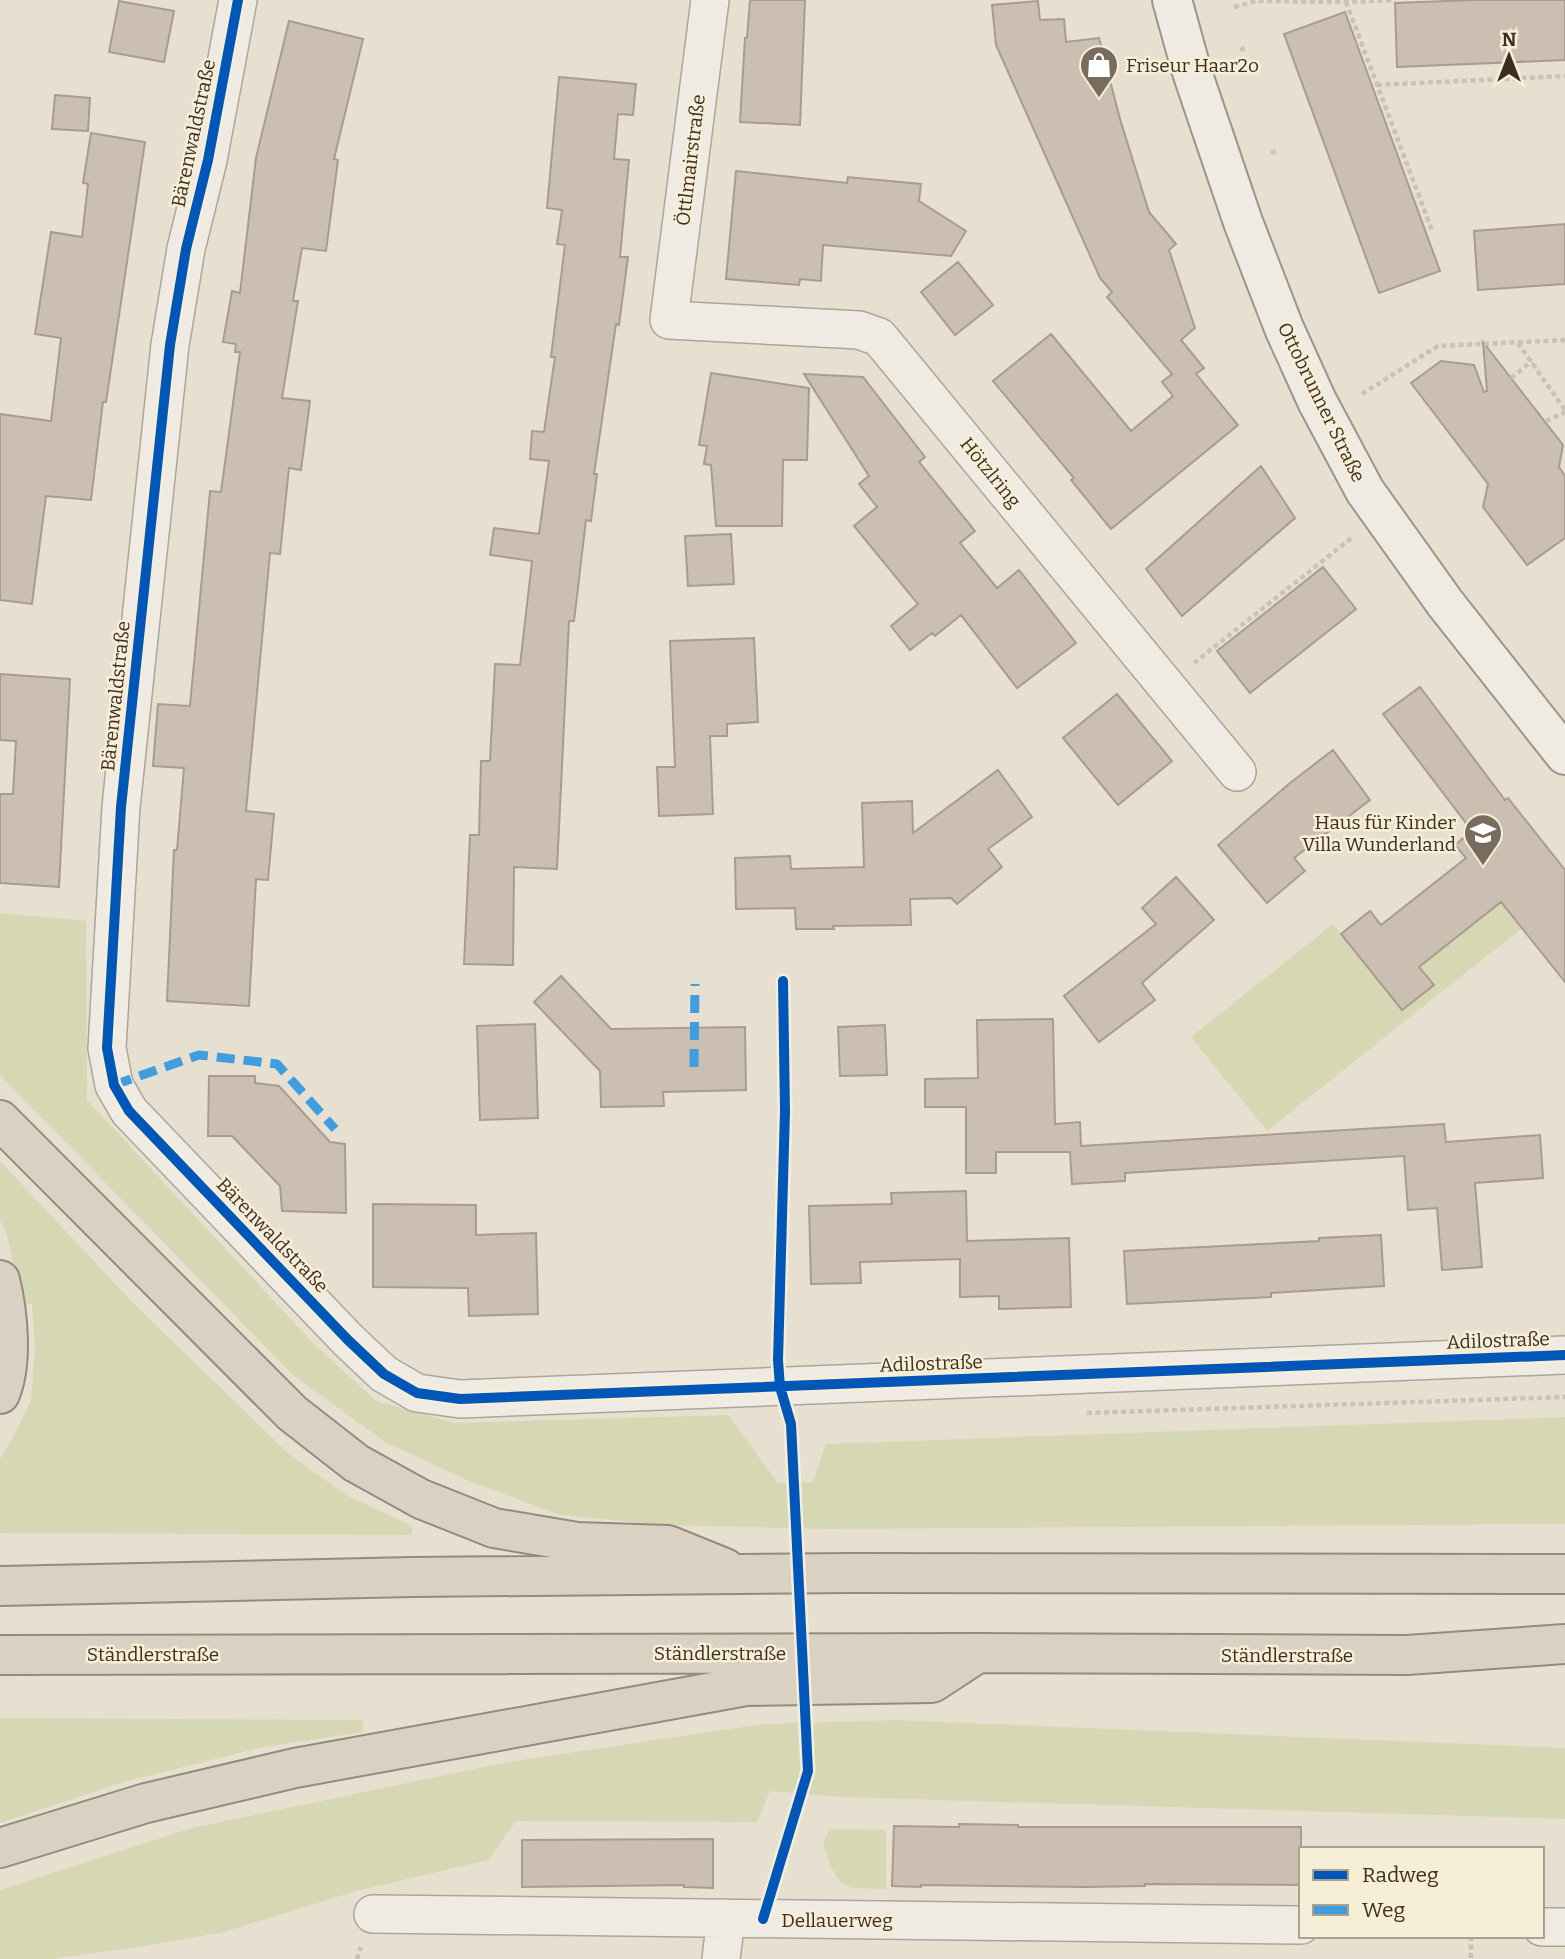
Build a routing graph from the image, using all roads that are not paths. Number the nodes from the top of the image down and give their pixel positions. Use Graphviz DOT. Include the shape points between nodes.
graph roads {
  1 [pos="238,0"];
  2 [pos="710,0"];
  3 [pos="1172,0"];
  4 [pos="669,320"];
  5 [pos="1565,755"];
  6 [pos="1237,772"];
  7 [pos="0,1120"];
  8 [pos="0,1280"];
  9 [pos="329,1317"];
  10 [pos="1565,1355"];
  11 [pos="0,1394"];
  12 [pos="1565,1574"];
  13 [pos="743,1575"];
  14 [pos="0,1587"];
  15 [pos="1565,1644"];
  16 [pos="978,1653"];
  17 [pos="0,1655"];
  18 [pos="0,1848"];
  19 [pos="373,1914"];
  20 [pos="726,1918"];
  21 [pos="1299,1925"];
  22 [pos="1544,1927"];
  23 [pos="1565,1927"];
  24 [pos="722,1959"];
  1 -- 9 [label="street, Bärenwaldstraße" via="170,345 122,797 107,1048 114,1085 129,1111"];
  2 -- 4 [label="street, Öttlmairstraße"];
  3 -- 5 [label="main road, Ottobrunner Straße" via="1243,222 1317,401 1365,491 1445,603"];
  4 -- 6 [label="street, Hötzlring" via="859,331 879,337"];
  7 -- 13 [label="highway" via="292,1413 356,1464 421,1499 494,1528 577,1542 667,1545"];
  8 -- 11 [label="highway" via="7,1320"];
  9 -- 10 [label="street, Adilostraße" via="383,1374 417,1393 460,1399"];
  12 -- 13 [label="highway"];
  13 -- 14 [label="highway"];
  15 -- 16 [label="highway, Ständlerstraße" via="1407,1655"];
  16 -- 17 [label="highway, Ständlerstraße"];
  16 -- 18 [label="highway" via="932,1684 746,1686 295,1768 146,1803"];
  19 -- 20 [label="street, Dellauerweg"];
  20 -- 21 [label="street, Dellauerweg"];
  20 -- 24 [label="street"];
  22 -- 23 [label="street"];
}
